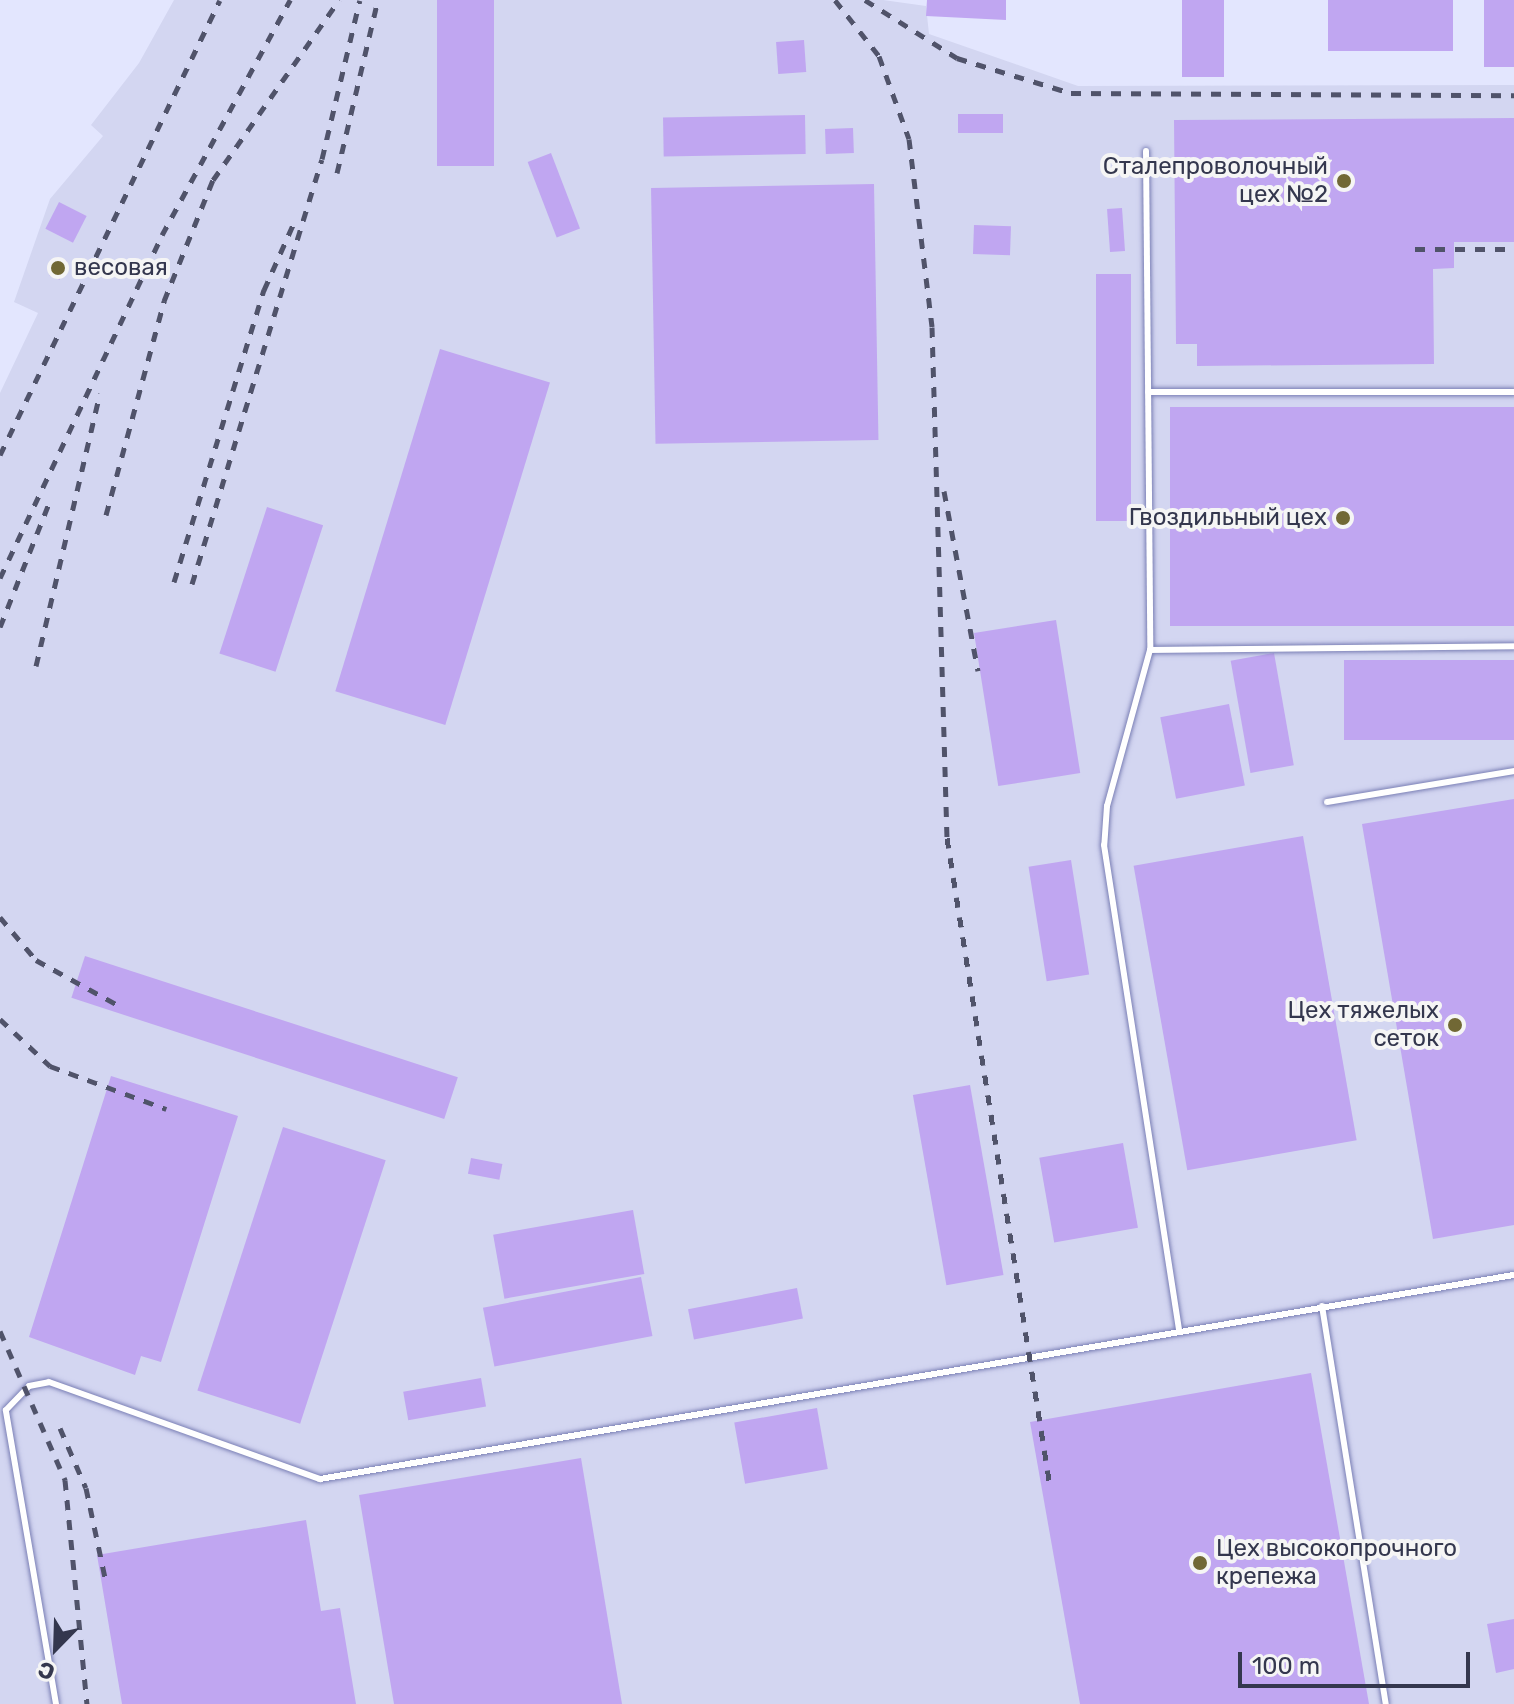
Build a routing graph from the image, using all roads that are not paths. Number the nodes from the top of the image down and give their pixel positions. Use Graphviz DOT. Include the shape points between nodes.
graph roads {
  1 [pos="1146,151"];
  2 [pos="1148,392"];
  3 [pos="1514,392"];
  4 [pos="1514,646"];
  5 [pos="1150,650"];
  6 [pos="1514,771"];
  7 [pos="1327,802"];
  8 [pos="1514,1275"];
  9 [pos="1322,1306"];
  10 [pos="1179,1329"];
  11 [pos="56,1704"];
  12 [pos="1386,1704"];
  1 -- 2 [label="lane"];
  2 -- 3 [label="lane"];
  2 -- 5 [label="lane"];
  4 -- 5 [label="lane"];
  5 -- 10 [label="lane" via="1107,806 1104,845"];
  6 -- 7 [label="lane"];
  8 -- 9 [label="lane"];
  9 -- 10 [label="lane"];
  9 -- 12 [label="lane"];
  10 -- 11 [label="lane" via="320,1479 49,1382 29,1386 6,1410"];
}
